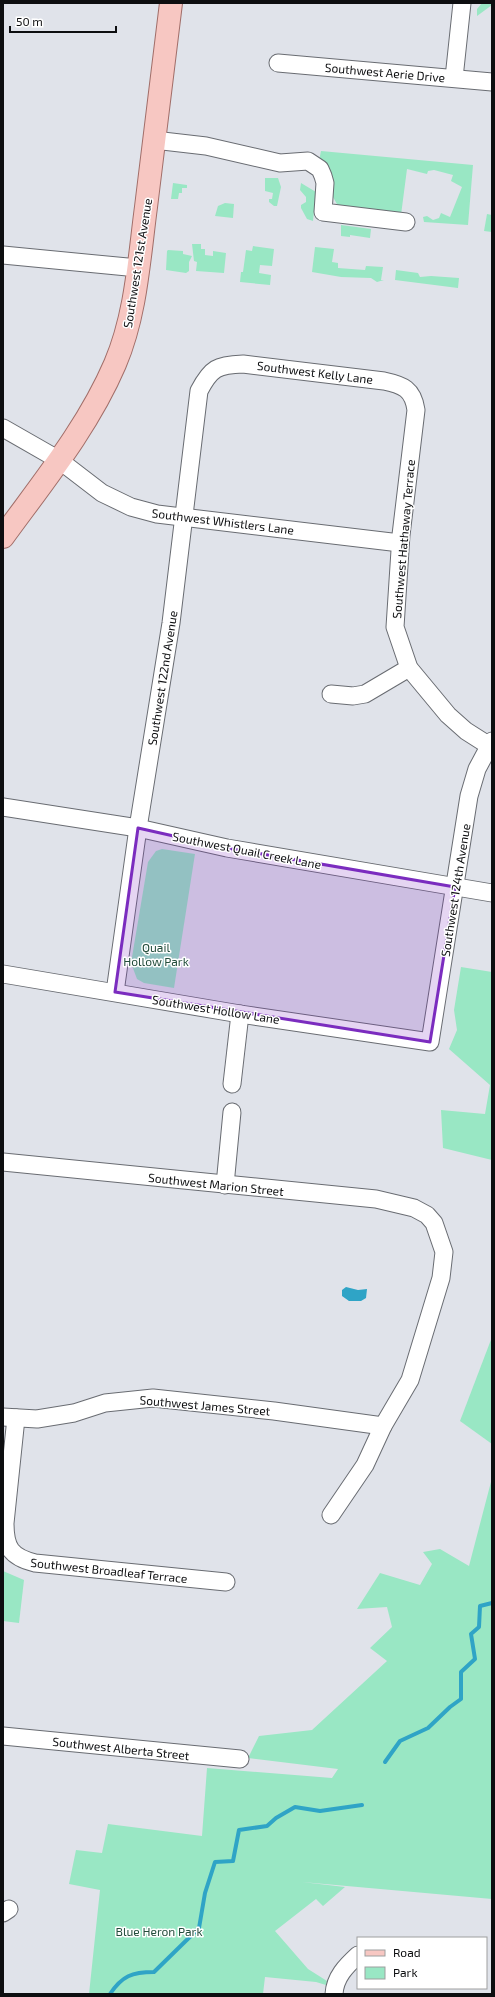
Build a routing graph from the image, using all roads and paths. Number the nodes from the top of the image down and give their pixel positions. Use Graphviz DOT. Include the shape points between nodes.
graph roads {
  1 [pos="171,3"];
  2 [pos="462,3"];
  3 [pos="278,63"];
  4 [pos="454,78"];
  5 [pos="492,82"];
  6 [pos="154,140"];
  7 [pos="406,222"];
  8 [pos="3,255"];
  9 [pos="138,268"];
  10 [pos="216,368"];
  11 [pos="410,394"];
  12 [pos="3,428"];
  13 [pos="59,460"];
  14 [pos="184,517"];
  15 [pos="3,536"];
  16 [pos="400,543"];
  17 [pos="408,668"];
  18 [pos="331,694"];
  19 [pos="490,743"];
  20 [pos="3,807"];
  21 [pos="138,828"];
  22 [pos="455,887"];
  23 [pos="492,893"];
  24 [pos="3,974"];
  25 [pos="115,992"];
  26 [pos="240,1014"];
  27 [pos="430,1042"];
  28 [pos="232,1084"];
  29 [pos="232,1112"];
  30 [pos="3,1162"];
  31 [pos="225,1185"];
  32 [pos="10,1417"];
  33 [pos="383,1426"];
  34 [pos="331,1516"];
  35 [pos="226,1582"];
  36 [pos="3,1736"];
  37 [pos="240,1759"];
  38 [pos="357,1956"];
  39 [pos="334,1994"];
  1 -- 6 [label="main road, Southwest 121st Avenue"];
  2 -- 4 [label="street"];
  3 -- 4 [label="street, Southwest Aerie Drive"];
  4 -- 5 [label="street, Southwest Aerie Drive"];
  6 -- 7 [label="street" via="206,146 280,163 308,161 320,169 323,176 323,212"];
  6 -- 9 [label="main road, Southwest 121st Avenue"];
  8 -- 9 [label="street"];
  9 -- 13 [label="main road, Southwest 121st Avenue" via="129,322 115,364 95,404"];
  10 -- 11 [label="street, Southwest Kelly Lane" via="243,364 384,381 406,388"];
  10 -- 14 [label="street, Southwest 122nd Avenue" via="208,375 199,391"];
  11 -- 16 [label="street, Southwest Hathaway Terrace" via="416,410"];
  12 -- 13 [label="street, Southwest Whistlers Lane"];
  13 -- 14 [label="street, Southwest Whistlers Lane" via="102,493 131,507 157,514"];
  13 -- 15 [label="main road, Southwest 121st Avenue"];
  14 -- 16 [label="street, Southwest Whistlers Lane"];
  14 -- 21 [label="street, Southwest 122nd Avenue" via="171,623"];
  16 -- 17 [label="street, Southwest Hathaway Terrace" via="395,627"];
  17 -- 18 [label="street" via="365,694"];
  17 -- 19 [label="street, Southwest Hathaway Terrace" via="448,715 466,731"];
  19 -- 22 [label="street, Southwest 124th Avenue" via="477,769 469,796"];
  20 -- 21 [label="street, Southwest Quail Creek Lane"];
  21 -- 22 [label="street, Southwest Quail Creek Lane" via="227,848"];
  21 -- 25 [label="street, Southwest 122nd Avenue"];
  22 -- 23 [label="street, Southwest Quail Creek Lane"];
  22 -- 27 [label="street, Southwest 124th Avenue"];
  24 -- 25 [label="street, Southwest Hollow Lane"];
  25 -- 26 [label="street, Southwest Hollow Lane"];
  26 -- 27 [label="street, Southwest Hollow Lane"];
  26 -- 28 [label="street"];
  29 -- 31 [label="street"];
  30 -- 31 [label="street, Southwest Marion Street"];
  31 -- 33 [label="street, Southwest Marion Street" via="376,1199 414,1208 427,1215 438,1230 444,1252 441,1278 410,1380"];
  32 -- 33 [label="street, Southwest James Street" via="46,1418 74,1413 105,1403 152,1398"];
  32 -- 35 [label="street, Southwest Broadleaf Terrace" via="5,1523 6,1541 16,1556 35,1563"];
  33 -- 34 [label="street" via="365,1465"];
  36 -- 37 [label="street, Southwest Alberta Street"];
  38 -- 39 [label="street" via="338,1978"];
}
